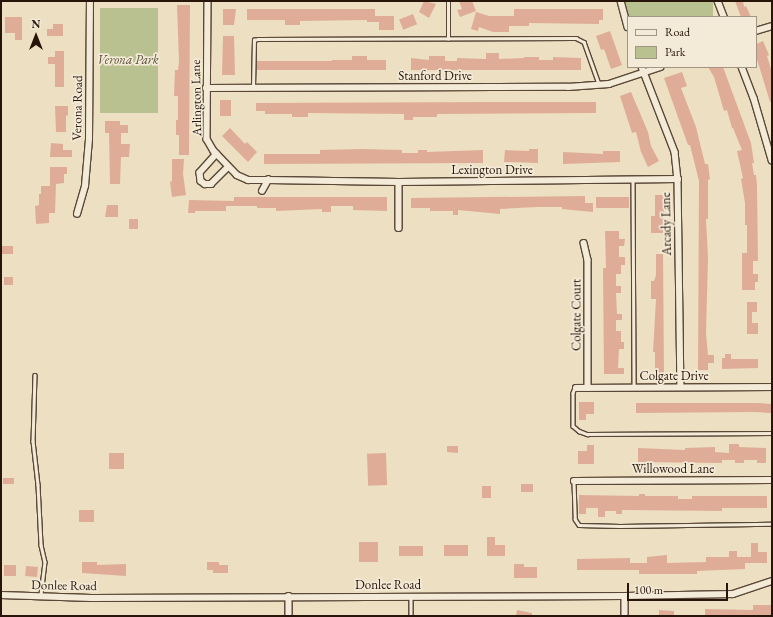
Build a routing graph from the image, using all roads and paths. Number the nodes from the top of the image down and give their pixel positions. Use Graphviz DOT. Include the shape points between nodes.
graph roads {
  1 [pos="90,1"];
  2 [pos="208,1"];
  3 [pos="448,1"];
  4 [pos="621,1"];
  5 [pos="718,1"];
  6 [pos="724,16"];
  7 [pos="627,23"];
  8 [pos="772,26"];
  9 [pos="757,32"];
  10 [pos="448,39"];
  11 [pos="654,68"];
  12 [pos="742,68"];
  13 [pos="643,70"];
  14 [pos="599,85"];
  15 [pos="206,88"];
  16 [pos="253,88"];
  17 [pos="216,154"];
  18 [pos="772,160"];
  19 [pos="228,167"];
  20 [pos="678,179"];
  21 [pos="268,180"];
  22 [pos="633,180"];
  23 [pos="307,181"];
  24 [pos="399,182"];
  25 [pos="262,191"];
  26 [pos="76,214"];
  27 [pos="399,228"];
  28 [pos="584,243"];
  29 [pos="35,375"];
  30 [pos="772,386"];
  31 [pos="634,387"];
  32 [pos="681,387"];
  33 [pos="576,388"];
  34 [pos="588,388"];
  35 [pos="772,433"];
  36 [pos="772,480"];
  37 [pos="574,481"];
  38 [pos="772,524"];
  39 [pos="772,581"];
  40 [pos="1,595"];
  41 [pos="40,596"];
  42 [pos="289,596"];
  43 [pos="411,596"];
  44 [pos="625,596"];
  45 [pos="289,616"];
  46 [pos="411,616"];
  47 [pos="625,616"];
  1 -- 26 [label="street, Verona Road" via="89,139 85,186"];
  2 -- 15 [label="street, Arlington Lane"];
  3 -- 10 [label="lane"];
  4 -- 7 [label="street"];
  5 -- 6 [label="street"];
  8 -- 9 [label="street"];
  10 -- 14 [label="lane" via="576,38 584,42"];
  10 -- 16 [label="lane" via="254,40"];
  11 -- 13 [label="street, Stanford Drive"];
  12 -- 18 [label="street"];
  13 -- 14 [label="street, Stanford Drive" via="618,82"];
  13 -- 20 [label="street, Arcady Lane" via="675,152"];
  14 -- 16 [label="street, Stanford Drive"];
  15 -- 16 [label="street, Stanford Drive"];
  15 -- 17 [label="street, Arlington Lane" via="206,134 209,146"];
  17 -- 19 [label="street, Arlington Lane"];
  17 -- 19 [label="street" via="200,173 201,181 211,184"];
  19 -- 21 [label="street, Arlington Lane" via="242,179"];
  20 -- 22 [label="street, Lexington Drive"];
  20 -- 32 [label="street, Arcady Lane"];
  21 -- 23 [label="street, Arlington Lane"];
  21 -- 25 [label="street"];
  22 -- 24 [label="street, Lexington Drive"];
  22 -- 31 [label="lane"];
  23 -- 24 [label="street, Lexington Drive"];
  24 -- 27 [label="street"];
  28 -- 34 [label="street, Colgate Court" via="588,260"];
  29 -- 41 [label="lane" via="33,441 41,545 45,562"];
  30 -- 32 [label="street, Colgate Drive"];
  31 -- 32 [label="street, Colgate Drive"];
  31 -- 34 [label="street, Colgate Drive"];
  33 -- 34 [label="street, Colgate Drive"];
  33 -- 35 [label="lane" via="573,393 574,426 587,434"];
  36 -- 37 [label="street, Willowood Lane"];
  37 -- 38 [label="lane" via="575,519 579,524"];
  39 -- 44 [label="street, Donlee Road" via="732,594"];
  40 -- 41 [label="street, Donlee Road"];
  41 -- 42 [label="street, Donlee Road"];
  42 -- 43 [label="street, Donlee Road"];
  42 -- 45 [label="street"];
  43 -- 44 [label="street, Donlee Road"];
  43 -- 46 [label="lane"];
  44 -- 47 [label="street"];
}
